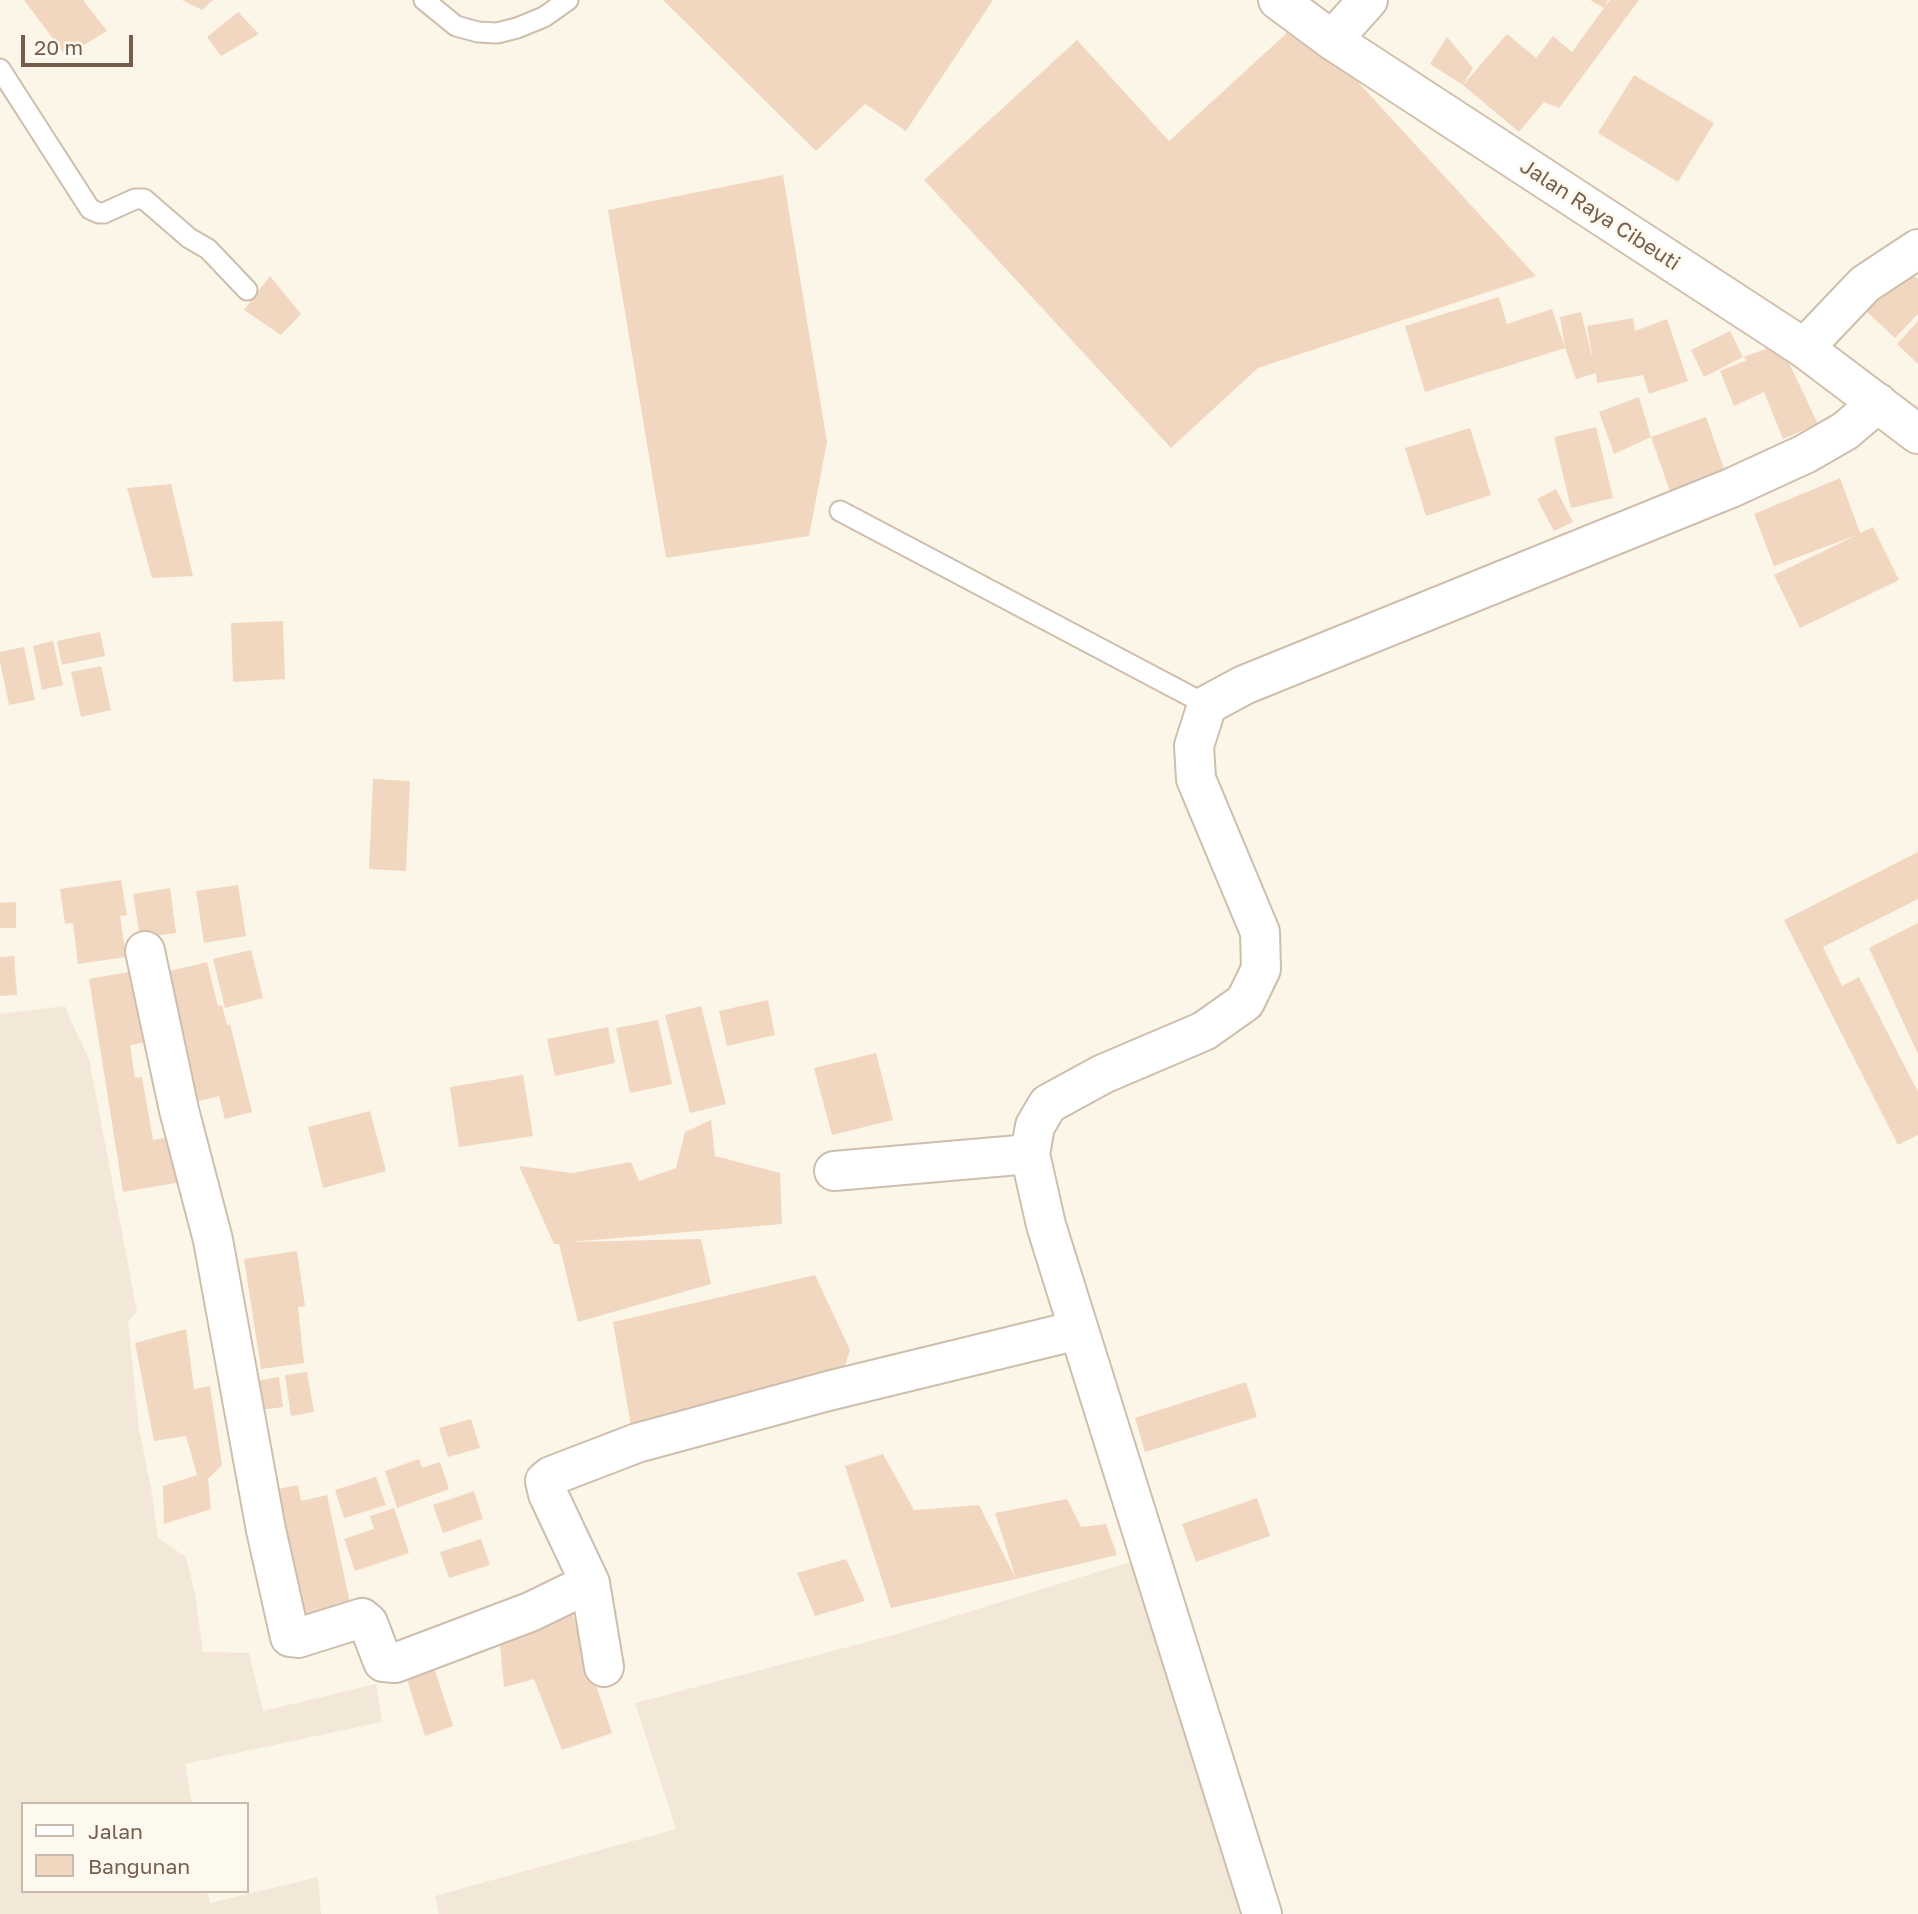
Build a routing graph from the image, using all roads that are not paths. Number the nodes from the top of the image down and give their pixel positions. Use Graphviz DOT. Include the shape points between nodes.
graph roads {
  1 [pos="424,0"];
  2 [pos="568,0"];
  3 [pos="1278,0"];
  4 [pos="1368,0"];
  5 [pos="1332,40"];
  6 [pos="0,69"];
  7 [pos="1918,249"];
  8 [pos="247,290"];
  9 [pos="1804,348"];
  10 [pos="1878,403"];
  11 [pos="1918,434"];
  12 [pos="840,511"];
  13 [pos="1207,705"];
  14 [pos="145,951"];
  15 [pos="1030,1154"];
  16 [pos="834,1171"];
  17 [pos="1078,1330"];
  18 [pos="590,1583"];
  19 [pos="604,1667"];
  20 [pos="1262,1914"];
  1 -- 2 [label="lane" via="456,26 497,33 544,17"];
  3 -- 5 [label="street, Jalan Raya Cibeuti"];
  4 -- 5 [label="street"];
  5 -- 9 [label="street, Jalan Raya Cibeuti"];
  6 -- 8 [label="lane" via="90,209 99,214 144,199 208,249"];
  7 -- 9 [label="street" via="1865,284"];
  9 -- 10 [label="street, Jalan Raya Cibeuti"];
  10 -- 11 [label="street, Jalan Raya Cibeuti"];
  10 -- 13 [label="street" via="1845,431 1731,488 1244,685"];
  12 -- 13 [label="lane"];
  13 -- 15 [label="street" via="1194,746 1196,779 1260,932 1261,969 1245,1002 1204,1031 1102,1074 1048,1104 1035,1126"];
  14 -- 18 [label="street" via="179,1110 215,1247 290,1637 362,1618 383,1662 395,1663 530,1612"];
  15 -- 16 [label="street"];
  15 -- 17 [label="street" via="1045,1225"];
  17 -- 18 [label="street" via="637,1443 558,1472 545,1481 546,1487"];
  17 -- 20 [label="street"];
  18 -- 19 [label="street"];
}
